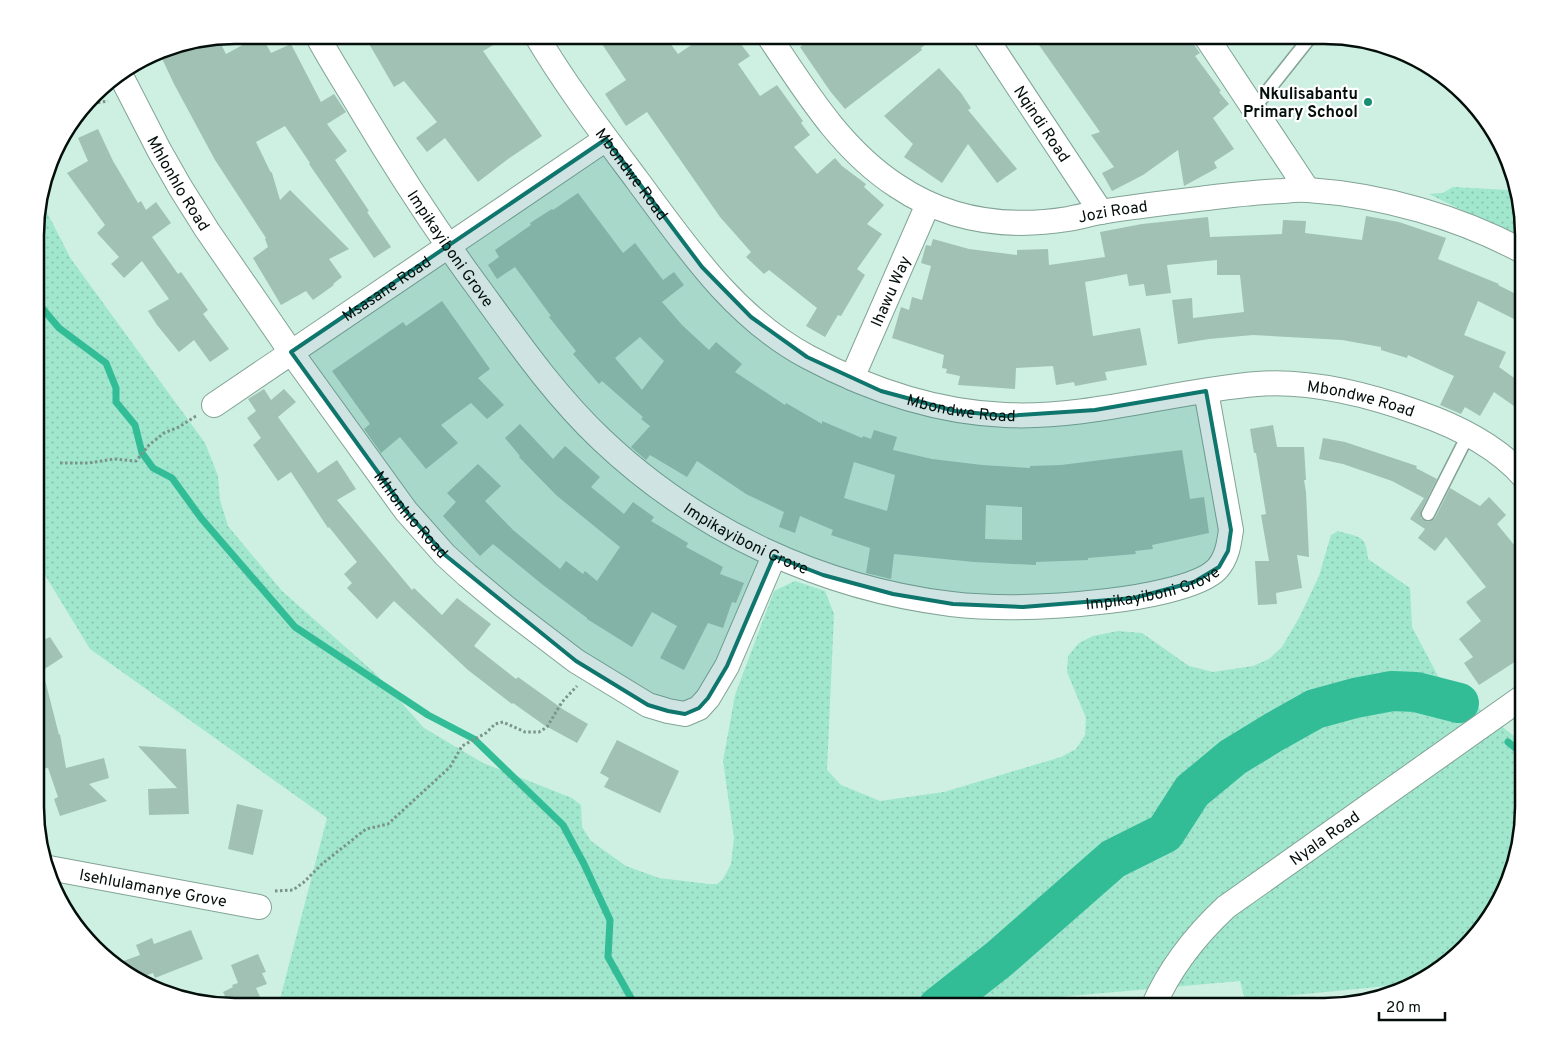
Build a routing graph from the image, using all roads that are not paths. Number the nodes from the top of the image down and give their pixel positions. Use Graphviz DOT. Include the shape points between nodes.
graph roads {
  1 [pos="322,44"];
  2 [pos="542,44"];
  3 [pos="774,44"];
  4 [pos="990,44"];
  5 [pos="1211,44"];
  6 [pos="1305,44"];
  7 [pos="123,80"];
  8 [pos="1254,108"];
  9 [pos="606,138"];
  10 [pos="1307,189"];
  11 [pos="928,204"];
  12 [pos="1101,212"];
  13 [pos="448,245"];
  14 [pos="1515,247"];
  15 [pos="291,352"];
  16 [pos="852,378"];
  17 [pos="1206,391"];
  18 [pos="214,405"];
  19 [pos="1468,435"];
  20 [pos="1515,463"];
  21 [pos="1428,514"];
  22 [pos="774,556"];
  23 [pos="1515,702"];
  24 [pos="54,869"];
  25 [pos="259,907"];
  26 [pos="1156,998"];
  1 -- 13 [label="street, Impikayiboni Grove" via="390,158"];
  2 -- 9 [label="street, Mbondwe Road"];
  3 -- 11 [label="street, Jozi Road" via="844,141 898,188"];
  4 -- 12 [label="street, Nqindi Road"];
  5 -- 8 [label="street"];
  6 -- 8 [label="lane"];
  7 -- 15 [label="street, Mhlonhlo Road" via="180,187"];
  8 -- 10 [label="street"];
  9 -- 13 [label="street, Msasane Road"];
  9 -- 16 [label="street, Mbondwe Road" via="702,267 751,317 807,357"];
  10 -- 12 [label="street, Jozi Road" via="1248,192"];
  10 -- 14 [label="street, Jozi Road" via="1399,204 1441,216"];
  11 -- 12 [label="street, Jozi Road" via="961,216 1008,223 1068,219"];
  11 -- 16 [label="street, Ihawu Way"];
  13 -- 15 [label="street, Msasane Road"];
  13 -- 22 [label="street, Impikayiboni Grove" via="542,374 603,441 699,516"];
  15 -- 18 [label="street, Msasane Road"];
  15 -- 22 [label="street, Mhlonhlo Road" via="406,511 446,555 504,606 576,661 648,705 685,714 699,708 708,698 727,666"];
  16 -- 17 [label="street, Mbondwe Road" via="919,403 955,411 1006,416 1095,410"];
  17 -- 19 [label="street, Mbondwe Road" via="1259,384 1344,391 1394,404 1439,420"];
  17 -- 22 [label="street, Impikayiboni Grove" via="1231,530 1228,551 1219,567 1208,577 1134,598 1076,605 953,604 893,594 823,575"];
  19 -- 20 [label="street, Mbondwe Road"];
  19 -- 21 [label="lane"];
  23 -- 26 [label="street, Nyala Road" via="1226,907 1176,962"];
  24 -- 25 [label="street, Isehlulamanye Grove"];
}
